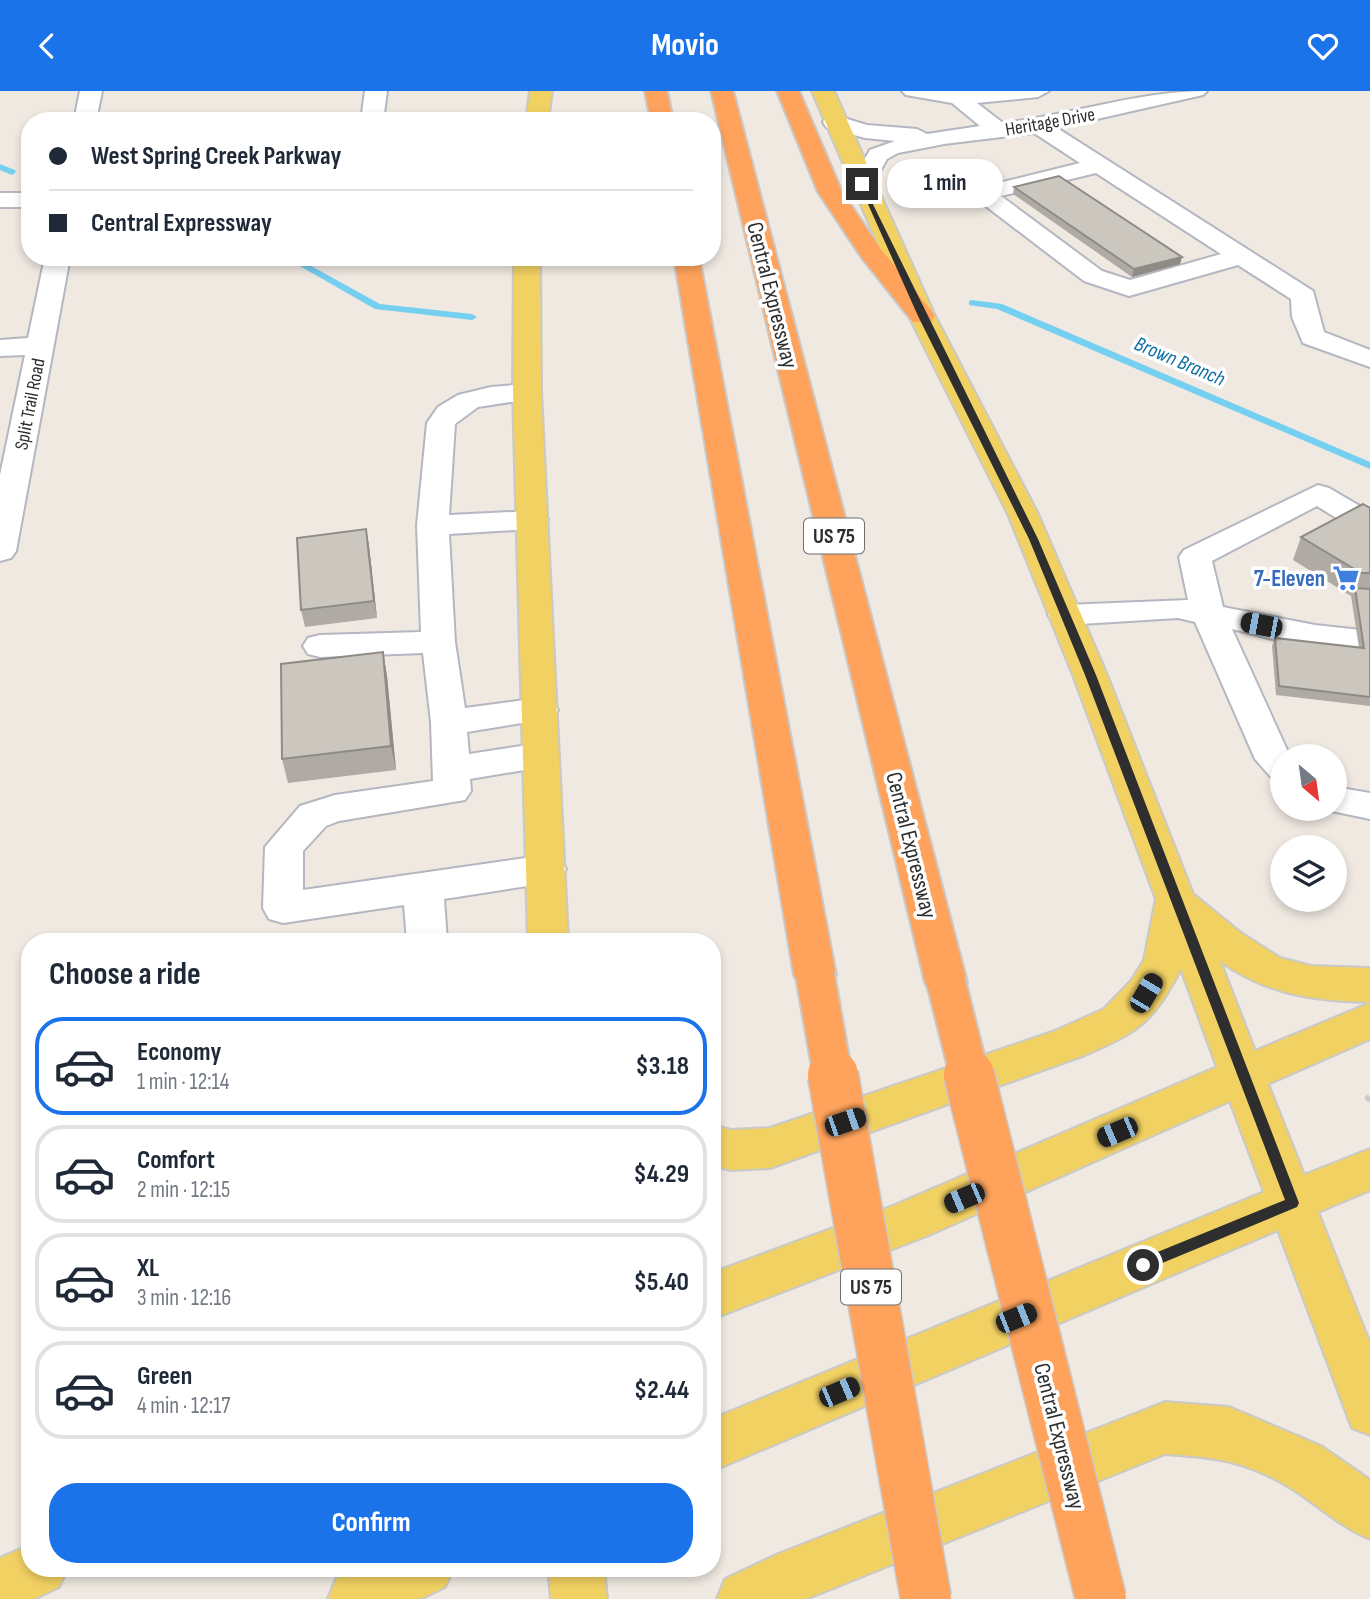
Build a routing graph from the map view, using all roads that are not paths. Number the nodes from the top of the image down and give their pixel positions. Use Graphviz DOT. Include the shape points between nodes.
graph roads {
  1 [pos="92,91"];
  2 [pos="376,91"];
  3 [pos="541,91"];
  4 [pos="656,91"];
  5 [pos="722,91"];
  6 [pos="788,91"];
  7 [pos="823,91"];
  8 [pos="913,91"];
  9 [pos="1038,91"];
  10 [pos="1195,91"];
  11 [pos="958,98"];
  12 [pos="87,112"];
  13 [pos="373,112"];
  14 [pos="538,112"];
  15 [pos="660,112"];
  16 [pos="834,122"];
  17 [pos="1038,126"];
  18 [pos="999,131"];
  19 [pos="944,137"];
  20 [pos="1100,165"];
  21 [pos="862,184"];
  22 [pos="0,200"];
  23 [pos="21,200"];
  24 [pos="1241,256"];
  25 [pos="56,266"];
  26 [pos="527,266"];
  27 [pos="688,266"];
  28 [pos="922,316"];
  29 [pos="41,346"];
  30 [pos="0,348"];
  31 [pos="1370,359"];
  32 [pos="527,392"];
  33 [pos="532,520"];
  34 [pos="433,525"];
  35 [pos="1370,525"];
  36 [pos="0,551"];
  37 [pos="1208,614"];
  38 [pos="1065,615"];
  39 [pos="1358,639"];
  40 [pos="438,642"];
  41 [pos="320,646"];
  42 [pos="540,711"];
  43 [pos="449,722"];
  44 [pos="1270,751"];
  45 [pos="541,756"];
  46 [pos="453,769"];
  47 [pos="1348,802"];
  48 [pos="1370,806"];
  49 [pos="546,869"];
  50 [pos="423,886"];
  51 [pos="1175,899"];
  52 [pos="426,933"];
  53 [pos="548,933"];
  54 [pos="1370,985"];
  55 [pos="1370,1020"];
  56 [pos="1244,1077"];
  57 [pos="721,1147"];
  58 [pos="1370,1169"];
  59 [pos="1293,1203"];
  60 [pos="721,1293"];
  61 [pos="1370,1410"];
  62 [pos="721,1441"];
  63 [pos="1370,1512"];
  64 [pos="21,1577"];
  65 [pos="406,1577"];
  66 [pos="577,1577"];
  67 [pos="0,1586"];
  68 [pos="356,1599"];
  69 [pos="579,1599"];
  70 [pos="745,1599"];
  71 [pos="926,1599"];
  72 [pos="1101,1599"];
  1 -- 12 [label="street"];
  2 -- 13 [label="street"];
  3 -- 14 [label="main road"];
  4 -- 15 [label="highway"];
  5 -- 72 [label="highway, Central Expressway / US 75, bridge"];
  6 -- 28 [label="highway" via="830,192"];
  7 -- 16 [label="main road"];
  8 -- 11 [label="street"];
  9 -- 11 [label="street"];
  10 -- 17 [label="street, Heritage Drive"];
  11 -- 18 [label="street"];
  16 -- 19 [label="street, Heritage Drive" via="890,134"];
  16 -- 21 [label="main road"];
  17 -- 18 [label="street, Heritage Drive"];
  17 -- 20 [label="street"];
  18 -- 19 [label="street, Heritage Drive"];
  19 -- 21 [label="street, Heritage Drive" via="878,155"];
  20 -- 24 [label="street"];
  20 -- 24 [label="street" via="982,194 1093,276 1112,285 1129,288"];
  21 -- 28 [label="main road"];
  22 -- 23 [label="street"];
  24 -- 31 [label="street" via="1304,296 1312,337"];
  25 -- 29 [label="street, Split Trail Road"];
  26 -- 32 [label="main road"];
  27 -- 71 [label="highway, US 75, bridge"];
  28 -- 38 [label="main road" via="1023,514"];
  29 -- 30 [label="street"];
  29 -- 36 [label="street, Split Trail Road"];
  32 -- 33 [label="main road"];
  32 -- 34 [label="street" via="487,395 449,409 441,423"];
  33 -- 34 [label="street"];
  33 -- 42 [label="main road"];
  34 -- 40 [label="street"];
  35 -- 37 [label="street" via="1318,494 1195,557"];
  37 -- 38 [label="street" via="1178,608"];
  37 -- 39 [label="street" via="1315,636"];
  37 -- 44 [label="street"];
  38 -- 51 [label="main road"];
  40 -- 41 [label="street"];
  40 -- 43 [label="street"];
  42 -- 43 [label="street"];
  42 -- 45 [label="main road"];
  43 -- 46 [label="street"];
  45 -- 46 [label="street"];
  45 -- 49 [label="main road"];
  46 -- 50 [label="street" via="452,791 335,808 313,816 284,848 283,908"];
  47 -- 48 [label="street"];
  49 -- 50 [label="street"];
  49 -- 53 [label="main road"];
  50 -- 52 [label="street"];
  51 -- 54 [label="main road" via="1224,945 1265,970 1300,983"];
  51 -- 56 [label="main road"];
  51 -- 57 [label="main road" via="1164,962 1146,993 1119,1021 1070,1043 770,1148"];
  55 -- 56 [label="main road"];
  56 -- 59 [label="main road"];
  56 -- 60 [label="main road" via="912,1220"];
  58 -- 59 [label="main road"];
  59 -- 61 [label="main road"];
  59 -- 62 [label="main road"];
  63 -- 70 [label="main road" via="1302,1465 1229,1433 1165,1428"];
  64 -- 67 [label="main road"];
  65 -- 68 [label="main road"];
  66 -- 69 [label="main road"];
}
